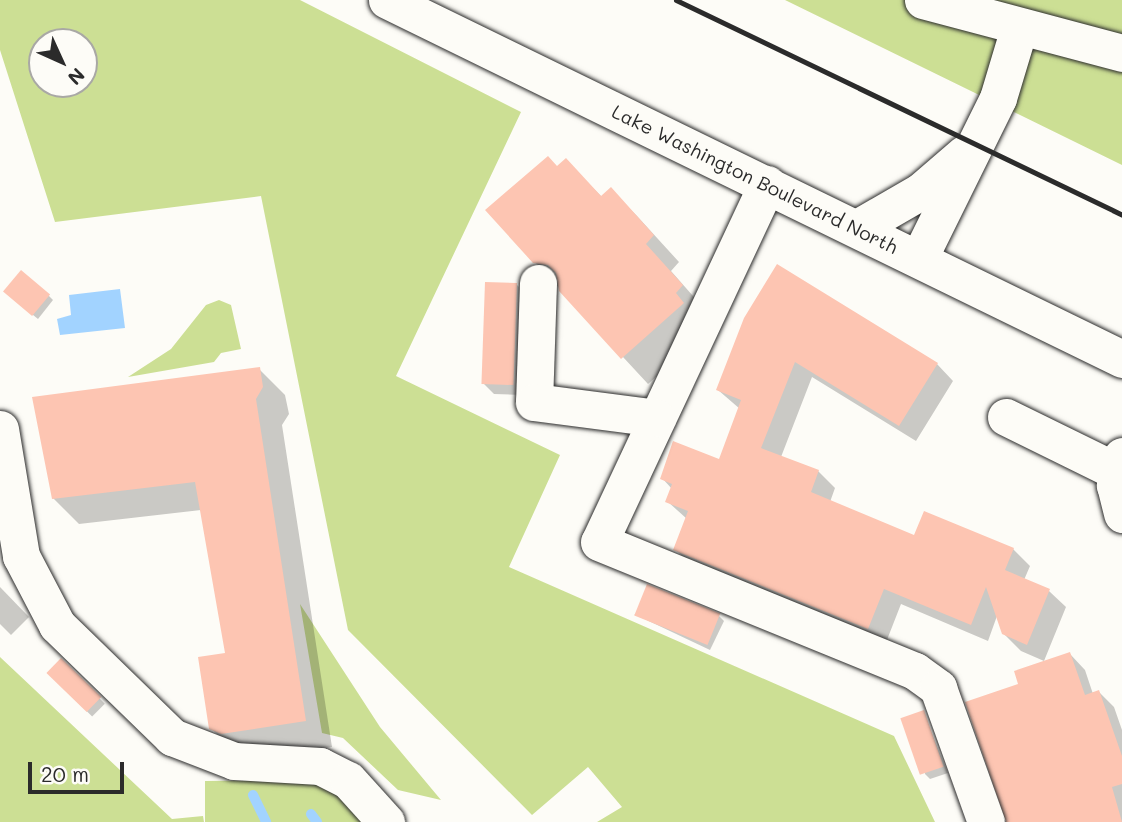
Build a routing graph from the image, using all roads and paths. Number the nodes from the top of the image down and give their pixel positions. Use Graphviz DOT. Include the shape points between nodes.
graph roads {
  1 [pos="387,0"];
  2 [pos="923,0"];
  3 [pos="1019,28"];
  4 [pos="1122,53"];
  5 [pos="976,144"];
  6 [pos="767,184"];
  7 [pos="857,228"];
  8 [pos="919,258"];
  9 [pos="538,284"];
  10 [pos="1122,359"];
  11 [pos="1006,416"];
  12 [pos="657,418"];
  13 [pos="0,429"];
  14 [pos="1120,464"];
  15 [pos="1122,514"];
  16 [pos="10,552"];
  17 [pos="386,822"];
  18 [pos="986,822"];
  1 -- 6 [label="street, Lake Washington Boulevard North"];
  2 -- 3 [label="street"];
  3 -- 4 [label="street"];
  3 -- 5 [label="street" via="998,98"];
  5 -- 7 [label="street" via="921,191"];
  5 -- 8 [label="street"];
  6 -- 7 [label="street, Lake Washington Boulevard North"];
  6 -- 12 [label="street"];
  7 -- 8 [label="street, Lake Washington Boulevard North"];
  8 -- 10 [label="street, Lake Washington Boulevard North"];
  9 -- 12 [label="street" via="534,402"];
  11 -- 14 [label="street"];
  12 -- 18 [label="street" via="599,542 915,671 938,688"];
  13 -- 16 [label="street"];
  14 -- 15 [label="street" via="1115,485"];
  16 -- 17 [label="street" via="57,625 172,737 234,761 320,766 348,780"];
}
